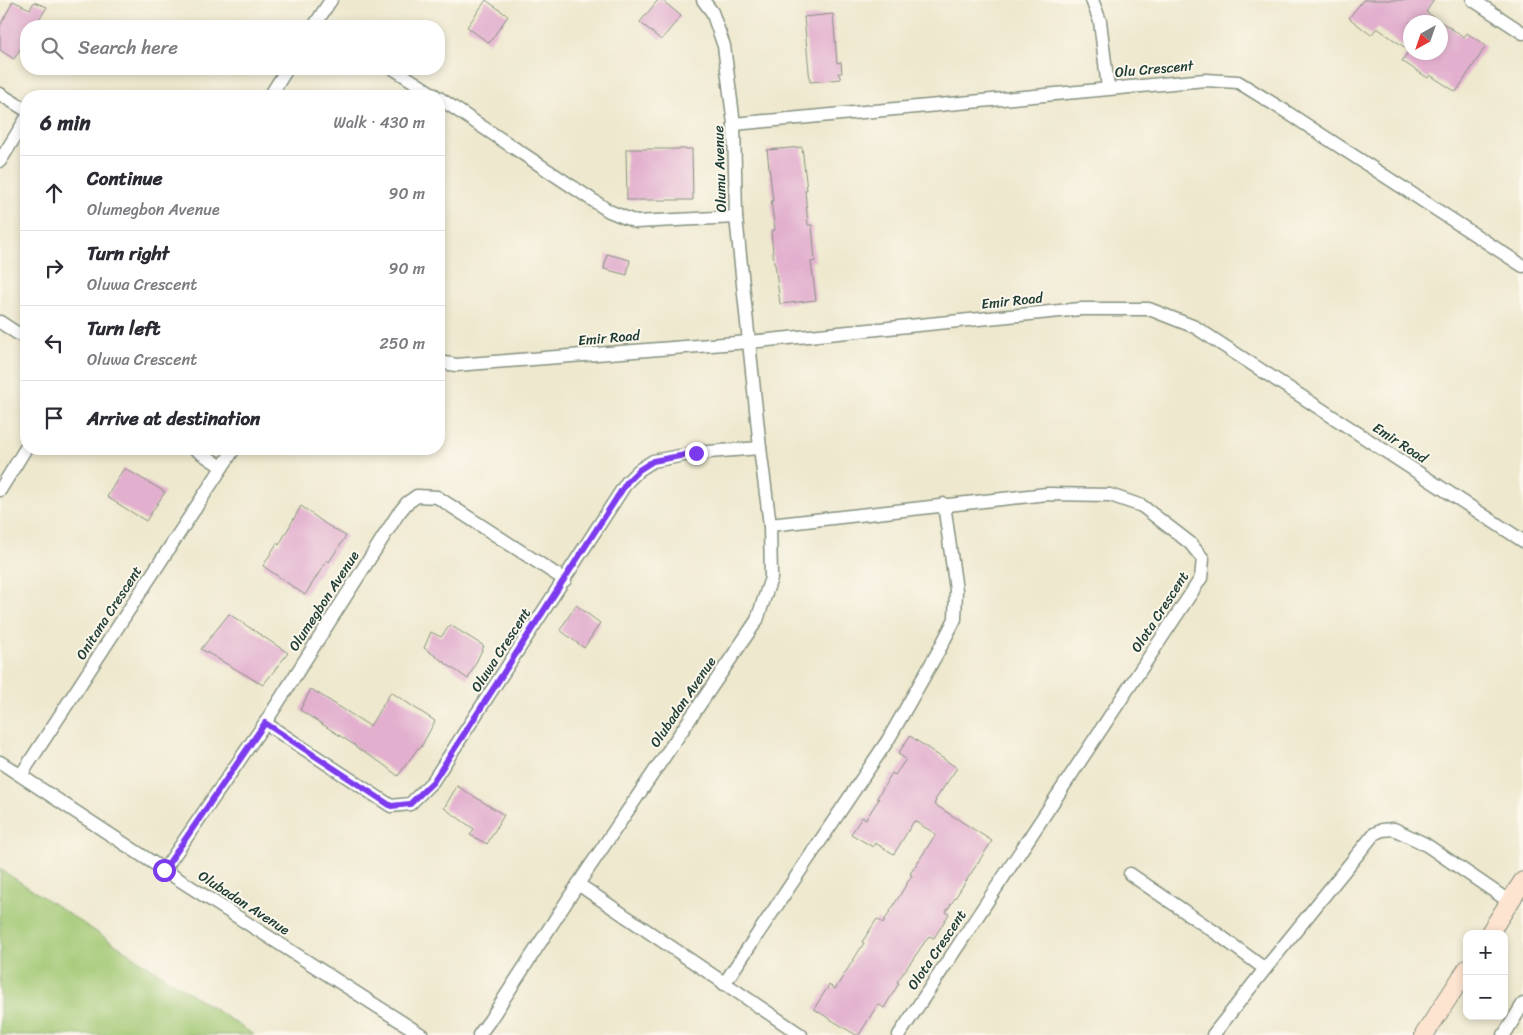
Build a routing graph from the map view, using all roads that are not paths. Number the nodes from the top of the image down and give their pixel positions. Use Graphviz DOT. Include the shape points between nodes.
graph roads {
  1 [pos="331,0"];
  2 [pos="703,0"];
  3 [pos="1092,0"];
  4 [pos="1473,0"];
  5 [pos="322,20"];
  6 [pos="1523,33"];
  7 [pos="283,75"];
  8 [pos="403,75"];
  9 [pos="1108,88"];
  10 [pos="274,90"];
  11 [pos="426,90"];
  12 [pos="0,94"];
  13 [pos="445,102"];
  14 [pos="20,106"];
  15 [pos="734,124"];
  16 [pos="20,129"];
  17 [pos="0,161"];
  18 [pos="736,217"];
  19 [pos="1523,266"];
  20 [pos="0,322"];
  21 [pos="20,335"];
  22 [pos="749,342"];
  23 [pos="445,363"];
  24 [pos="760,448"];
  25 [pos="22,455"];
  26 [pos="204,455"];
  27 [pos="230,455"];
  28 [pos="222,467"];
  29 [pos="0,490"];
  30 [pos="944,504"];
  31 [pos="770,525"];
  32 [pos="1523,541"];
  33 [pos="565,580"];
  34 [pos="265,723"];
  35 [pos="0,762"];
  36 [pos="21,775"];
  37 [pos="164,870"];
  38 [pos="1130,874"];
  39 [pos="1523,881"];
  40 [pos="578,884"];
  41 [pos="1510,902"];
  42 [pos="1492,930"];
  43 [pos="1265,968"];
  44 [pos="1463,974"];
  45 [pos="724,984"];
  46 [pos="1523,1004"];
  47 [pos="904,1033"];
  48 [pos="422,1035"];
  49 [pos="478,1035"];
  50 [pos="802,1035"];
  51 [pos="1213,1035"];
  52 [pos="1424,1035"];
  53 [pos="1504,1035"];
  1 -- 5 [label="street"];
  2 -- 15 [label="street, Olumu Avenue" via="712,12 724,46"];
  3 -- 9 [label="street" via="1100,20"];
  4 -- 6 [label="street"];
  7 -- 10 [label="street"];
  8 -- 11 [label="street"];
  9 -- 15 [label="street, Olu Crescent"];
  9 -- 19 [label="street, Olu Crescent" via="1206,80 1238,82"];
  12 -- 14 [label="street"];
  13 -- 18 [label="street" via="610,211 636,222"];
  15 -- 18 [label="street, Olumu Avenue"];
  16 -- 17 [label="street"];
  18 -- 22 [label="street, Olumu Avenue"];
  20 -- 21 [label="street"];
  22 -- 23 [label="street, Emir Road" via="456,365"];
  22 -- 24 [label="street, Olubadan Avenue"];
  22 -- 32 [label="street, Emir Road" via="1080,309 1149,309 1194,327"];
  24 -- 31 [label="street, Olubadan Avenue"];
  24 -- 33 [label="street, Oluwa Crescent" via="696,453 653,461 639,470 627,482"];
  25 -- 29 [label="street"];
  26 -- 28 [label="street"];
  27 -- 28 [label="street, Onitana Crescent"];
  28 -- 36 [label="street, Onitana Crescent"];
  30 -- 31 [label="street, Olota Crescent"];
  30 -- 45 [label="street" via="956,590 955,619 888,740"];
  30 -- 47 [label="street, Olota Crescent" via="1048,494 1110,495 1142,506 1190,542 1203,559 1201,578"];
  31 -- 40 [label="street, Olubadan Avenue" via="771,578 757,620"];
  33 -- 34 [label="street, Oluwa Crescent" via="433,782 410,804 391,806"];
  33 -- 34 [label="street, Olumegbon Avenue" via="437,497 417,496 398,514"];
  34 -- 37 [label="street, Olumegbon Avenue"];
  35 -- 36 [label="street, Olubadan Avenue"];
  36 -- 37 [label="street, Olubadan Avenue"];
  37 -- 48 [label="street, Olubadan Avenue"];
  38 -- 43 [label="street"];
  39 -- 41 [label="main road"];
  40 -- 45 [label="street"];
  40 -- 49 [label="street, Olubadan Avenue"];
  41 -- 42 [label="main road"];
  41 -- 43 [label="street" via="1425,844 1394,829 1382,830 1374,834"];
  43 -- 51 [label="street"];
  44 -- 52 [label="main road"];
  45 -- 50 [label="street"];
  46 -- 53 [label="street"];
}
